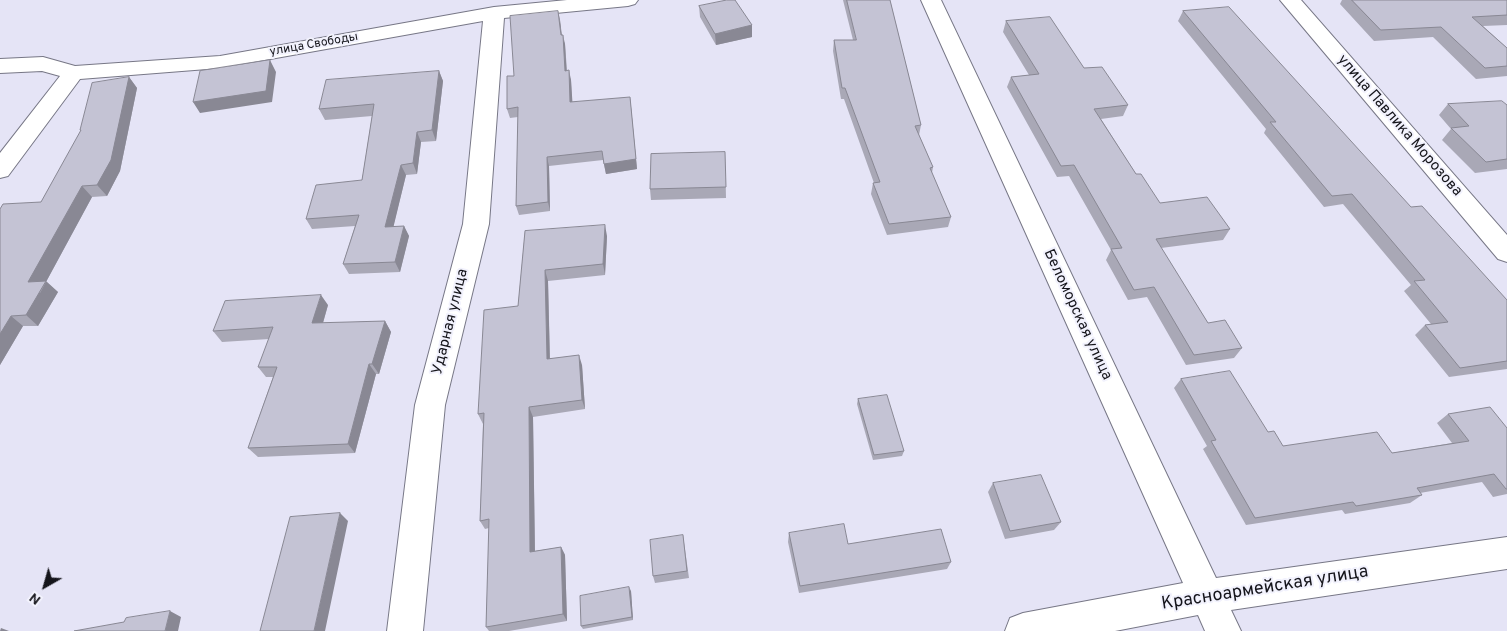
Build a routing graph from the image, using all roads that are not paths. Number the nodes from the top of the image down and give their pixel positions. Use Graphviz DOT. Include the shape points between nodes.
graph roads {
  1 [pos="628,0"];
  2 [pos="931,0"];
  3 [pos="1290,0"];
  4 [pos="494,12"];
  5 [pos="0,66"];
  6 [pos="74,73"];
  7 [pos="0,170"];
  8 [pos="1507,252"];
  9 [pos="1507,552"];
  10 [pos="1208,596"];
  11 [pos="404,631"];
  12 [pos="1023,631"];
  13 [pos="1223,631"];
  1 -- 4 [label="street, улица Свободы"];
  2 -- 10 [label="street, Беломорская улица"];
  3 -- 8 [label="street, улица Павлика Морозова"];
  4 -- 6 [label="street, улица Свободы" via="220,62"];
  4 -- 11 [label="street, Ударная улица" via="476,224 430,405"];
  5 -- 6 [label="street, улица Свободы" via="43,64"];
  6 -- 7 [label="street"];
  9 -- 10 [label="street, Красноармейская улица"];
  10 -- 12 [label="street, Красноармейская улица"];
  10 -- 13 [label="street, Беломорская улица"];
}
